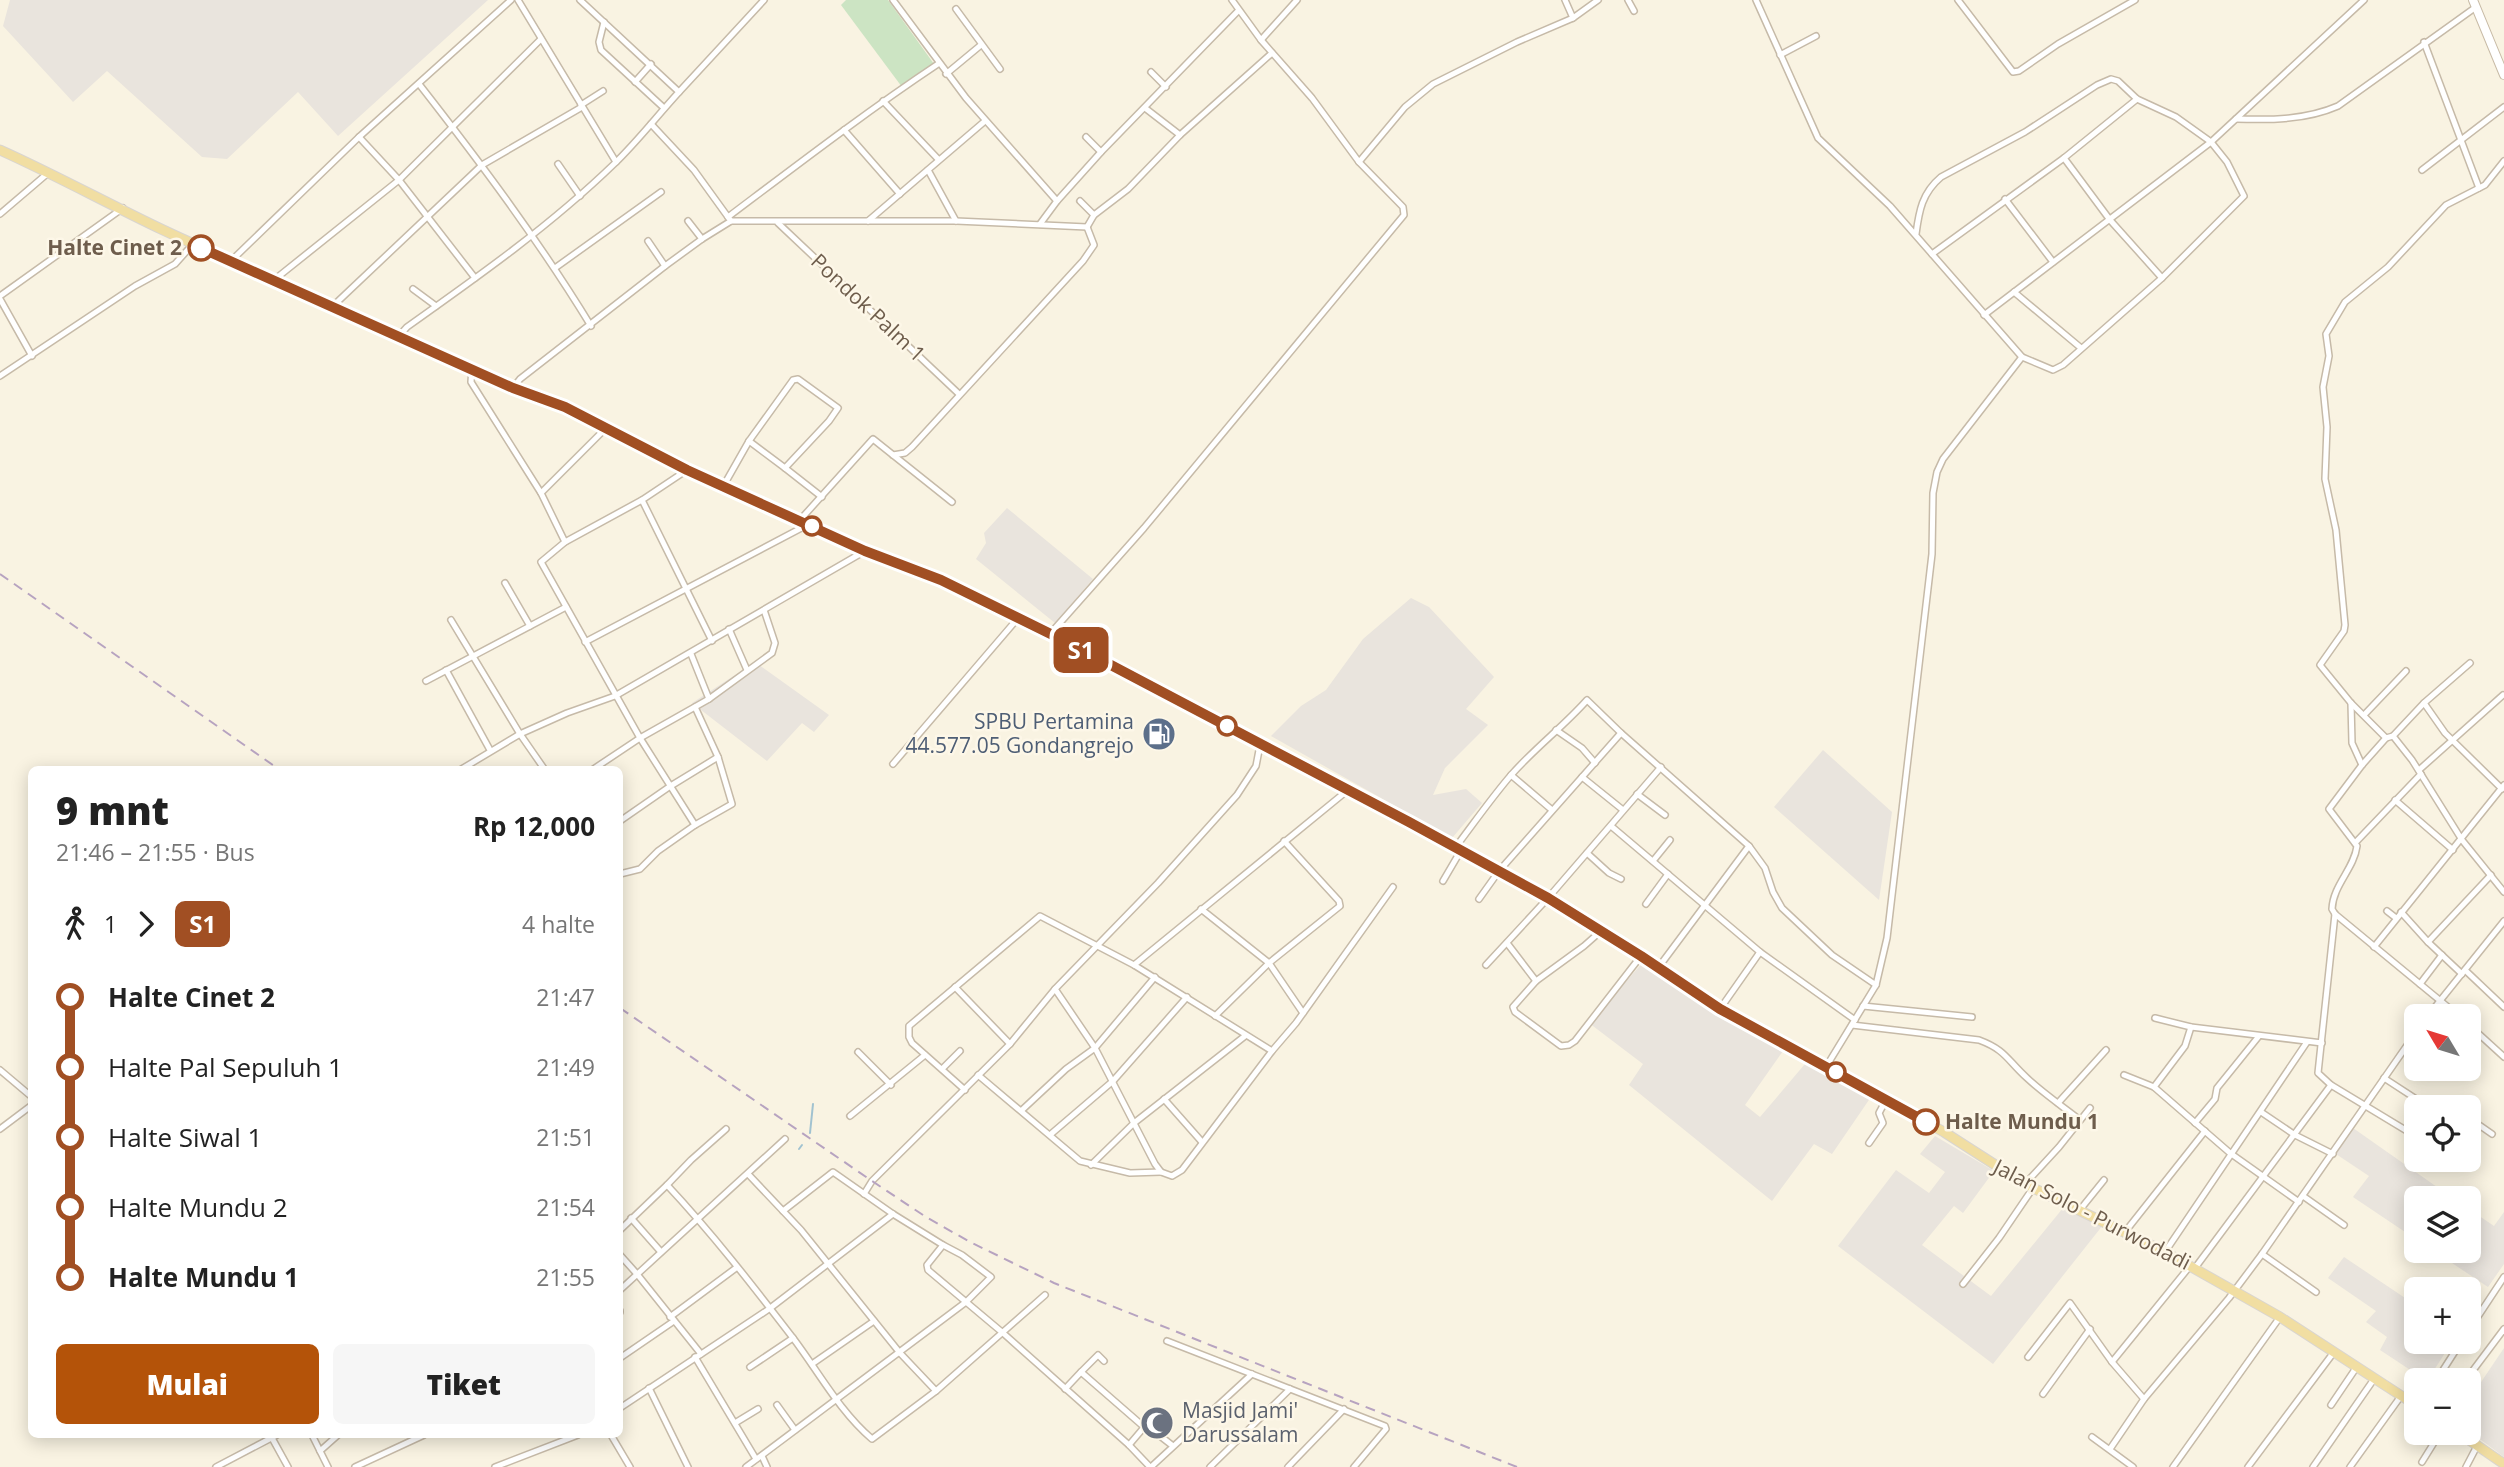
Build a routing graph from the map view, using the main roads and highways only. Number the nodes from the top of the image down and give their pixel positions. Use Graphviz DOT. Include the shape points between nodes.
graph roads {
  1 [pos="0,150"];
  2 [pos="2404,1398"];
  3 [pos="2476,1445"];
  4 [pos="2504,1464"];
  1 -- 2 [label="main road, Jalan Solo - Purwodadi" via="193,244 565,407 687,470 865,551 941,580 1050,634 1548,898 1720,1009 1944,1132 2029,1186 2193,1267"];
  3 -- 4 [label="main road"];
}
